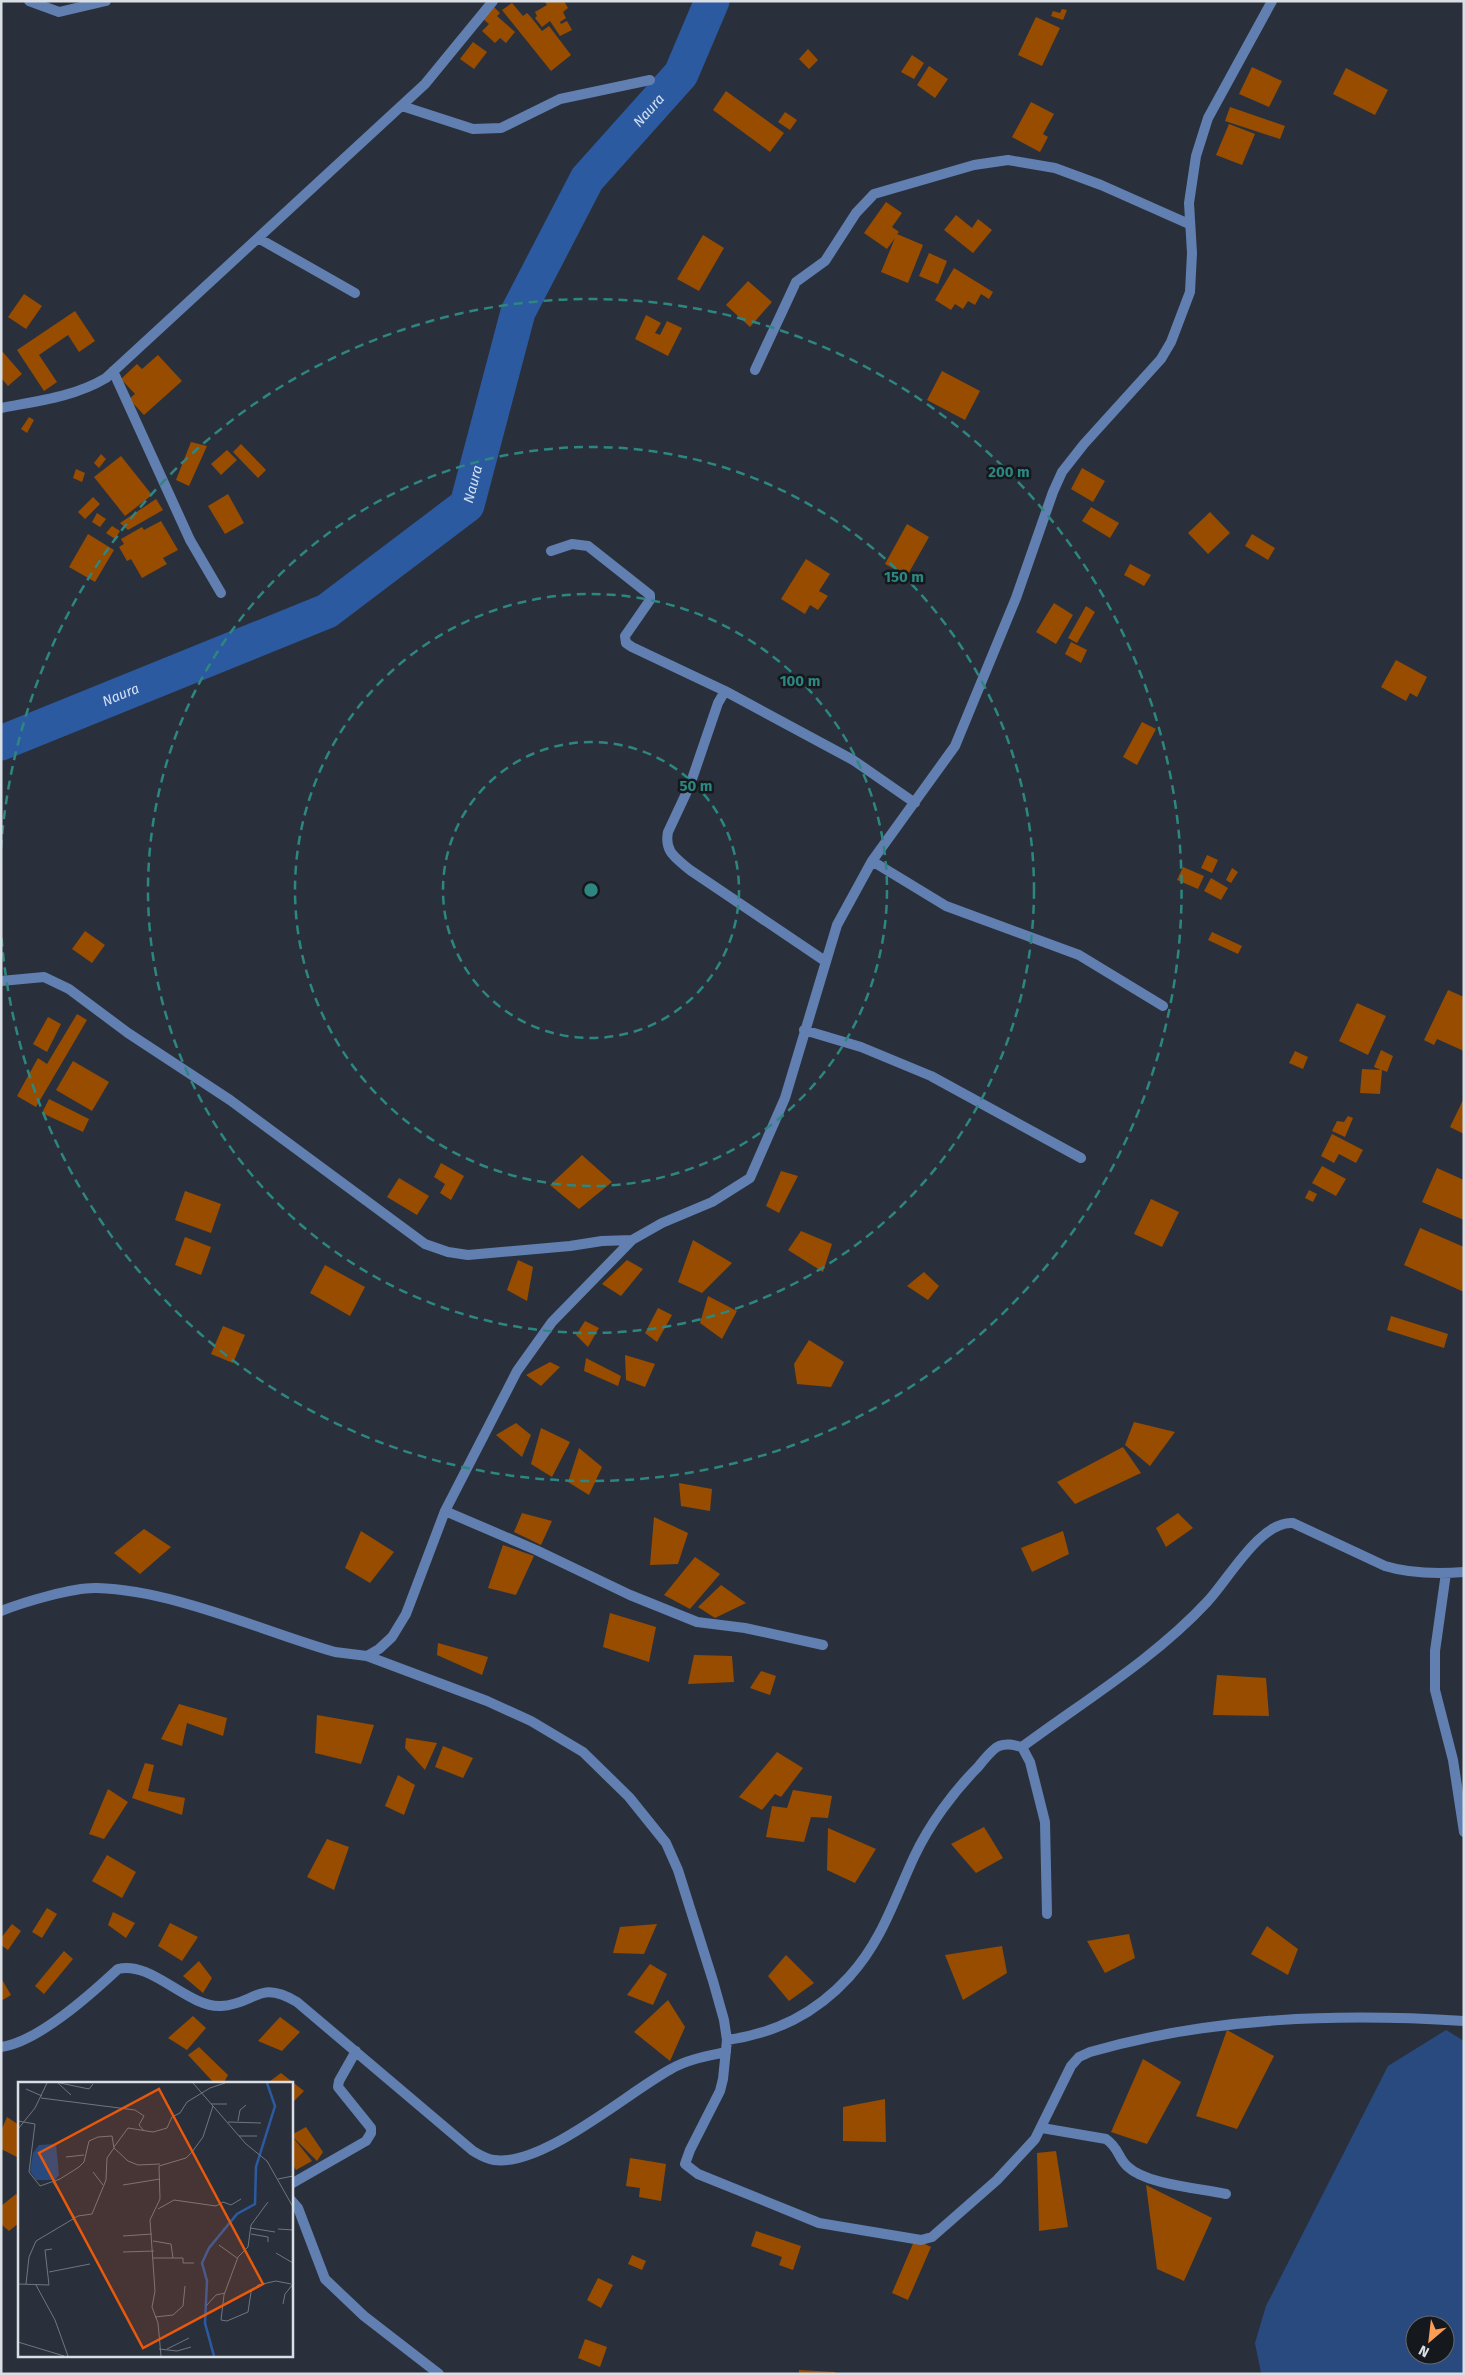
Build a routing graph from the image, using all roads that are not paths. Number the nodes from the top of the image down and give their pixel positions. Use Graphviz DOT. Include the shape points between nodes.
graph roads {
  1 [pos="29,1"];
  2 [pos="106,1"];
  3 [pos="493,1"];
  4 [pos="1272,1"];
  5 [pos="650,80"];
  6 [pos="402,106"];
  7 [pos="1189,224"];
  8 [pos="258,238"];
  9 [pos="355,292"];
  10 [pos="755,370"];
  11 [pos="113,371"];
  12 [pos="1,408"];
  13 [pos="551,551"];
  14 [pos="221,593"];
  15 [pos="725,691"];
  16 [pos="915,803"];
  17 [pos="872,861"];
  18 [pos="825,961"];
  19 [pos="1,981"];
  20 [pos="1163,1006"];
  21 [pos="804,1030"];
  22 [pos="1081,1158"];
  23 [pos="632,1240"];
  24 [pos="445,1512"];
  25 [pos="1464,1572"];
  26 [pos="1446,1573"];
  27 [pos="1,1611"];
  28 [pos="823,1645"];
  29 [pos="367,1656"];
  30 [pos="1022,1747"];
  31 [pos="1464,1832"];
  32 [pos="1047,1914"];
  33 [pos="1464,2021"];
  34 [pos="727,2040"];
  35 [pos="1,2047"];
  36 [pos="356,2051"];
  37 [pos="726,2052"];
  38 [pos="1042,2128"];
  39 [pos="292,2183"];
  40 [pos="1226,2194"];
  41 [pos="292,2201"];
  42 [pos="439,2374"];
  1 -- 2 [label="street" via="59,12"];
  3 -- 6 [label="street" via="425,84"];
  4 -- 7 [label="street" via="1208,118 1196,156"];
  5 -- 6 [label="street" via="560,99 501,128 473,129"];
  6 -- 8 [label="street"];
  7 -- 10 [label="street" via="1101,184 1055,168 1008,160 974,166 874,194 856,214 825,261 796,282"];
  7 -- 16 [label="street" via="1192,253 1190,292 1171,342 1161,359 1062,472 965,725 943,765"];
  8 -- 9 [label="street"];
  8 -- 11 [label="street"];
  11 -- 12 [label="street" via="81,391"];
  11 -- 14 [label="street" via="190,540"];
  13 -- 15 [label="street" via="572,544 588,546 646,590 650,600 629,628 626,643"];
  15 -- 16 [label="street" via="853,760"];
  15 -- 18 [label="street" via="665,843 670,853 690,870"];
  16 -- 17 [label="street"];
  17 -- 18 [label="street" via="837,925"];
  17 -- 20 [label="street" via="946,906 1079,955"];
  18 -- 21 [label="street"];
  19 -- 23 [label="street" via="44,977 69,989 128,1033 230,1100 425,1244 468,1255"];
  21 -- 22 [label="street" via="861,1047 931,1076"];
  21 -- 23 [label="street" via="785,1098 750,1178 712,1202"];
  23 -- 24 [label="street" via="552,1322 523,1363"];
  24 -- 28 [label="street" via="697,1622 745,1628"];
  24 -- 29 [label="street" via="406,1614 392,1637"];
  25 -- 26 [label="street"];
  26 -- 30 [label="street" via="1414,1573 1392,1568 1293,1522 1283,1522 1261,1536 1207,1602 1168,1640"];
  26 -- 31 [label="street" via="1435,1651 1435,1690 1453,1760"];
  27 -- 29 [label="street" via="95,1587 140,1592 335,1652"];
  29 -- 34 [label="street" via="487,1701 531,1722 583,1752 629,1797 666,1843 678,1870 720,2003"];
  30 -- 32 [label="street" via="1030,1762 1046,1822"];
  30 -- 34 [label="street" via="998,1746 966,1779 914,1856 894,1908 873,1946 849,1977 788,2024 765,2033"];
  33 -- 38 [label="street" via="1397,2016 1294,2018 1203,2028 1110,2046 1079,2057 1071,2066"];
  34 -- 37 [label="street"];
  35 -- 36 [label="street" via="21,2041 74,2008 118,1969 125,1967 143,1972 212,2005 231,2004 268,1991 283,1994"];
  36 -- 37 [label="street" via="473,2151 493,2160 529,2156 619,2104 672,2068"];
  36 -- 39 [label="street" via="338,2087 372,2133 366,2141"];
  37 -- 38 [label="street" via="720,2091 685,2164 698,2174 819,2223 922,2240 932,2237 997,2180"];
  38 -- 40 [label="street" via="1106,2139 1114,2144 1125,2165 1136,2173"];
  41 -- 42 [label="street" via="298,2208 325,2279 364,2316"];
}
